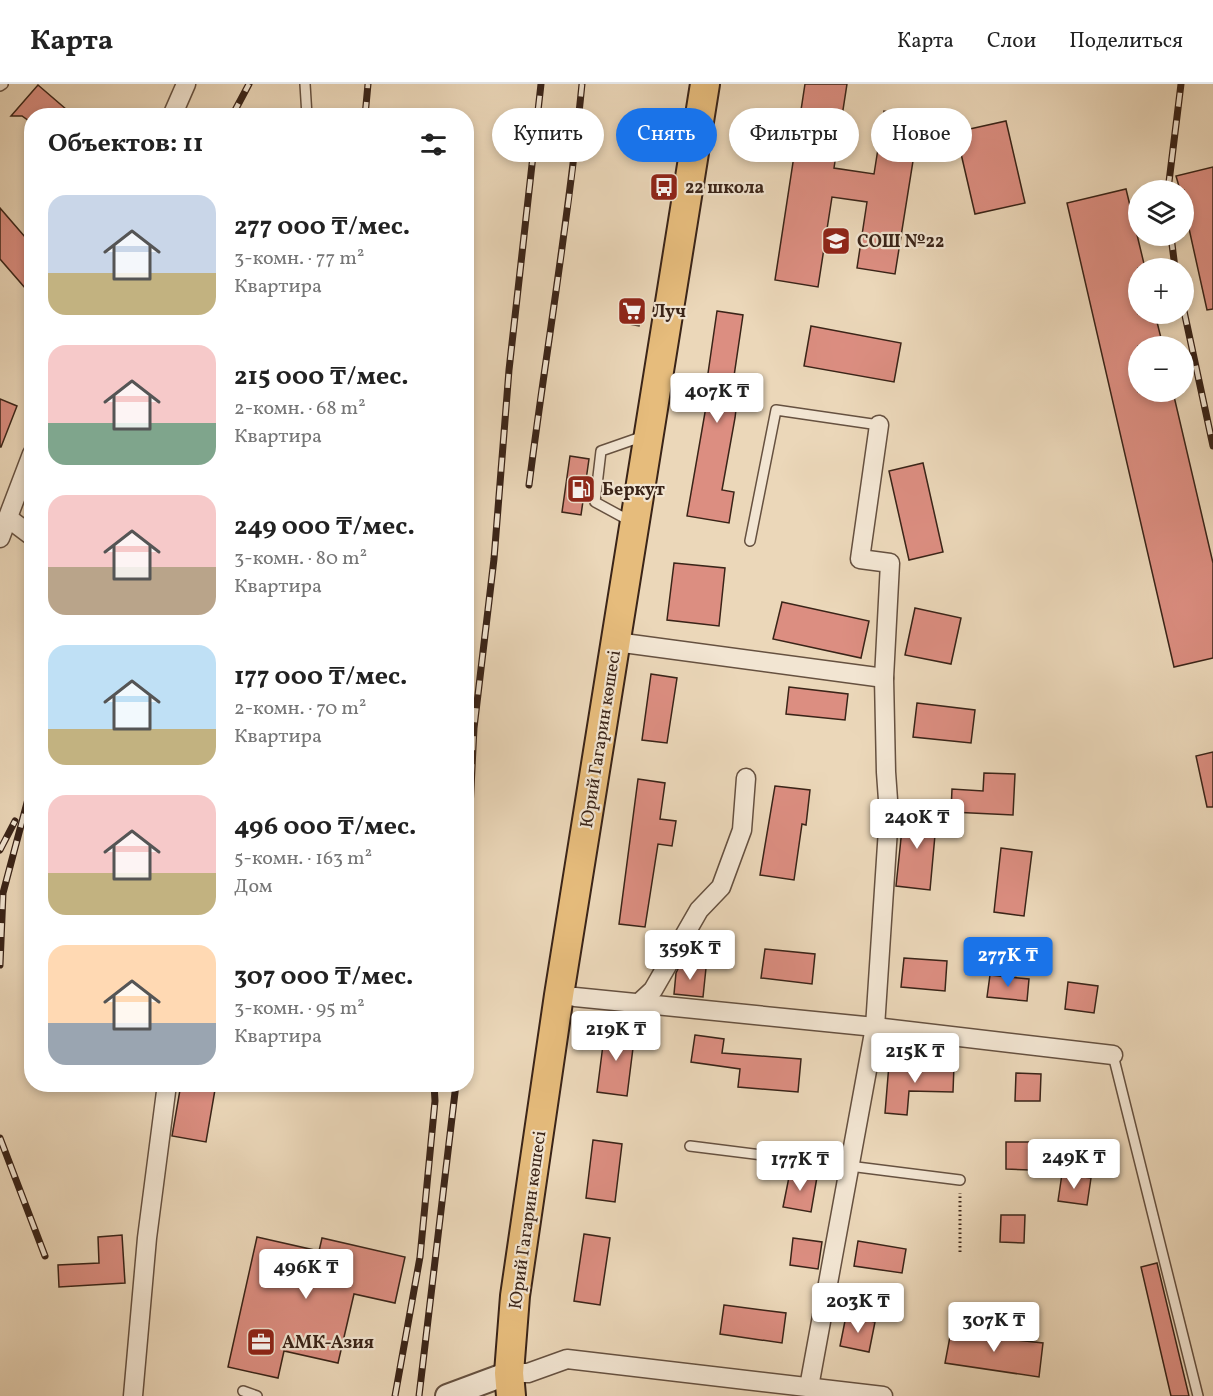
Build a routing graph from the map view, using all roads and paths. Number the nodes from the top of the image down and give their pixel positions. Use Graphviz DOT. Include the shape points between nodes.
graph roads {
  1 [pos="186,84"];
  2 [pos="305,84"];
  3 [pos="705,84"];
  4 [pos="723,84"];
  5 [pos="176,108"];
  6 [pos="306,108"];
  7 [pos="879,425"];
  8 [pos="650,434"];
  9 [pos="24,475"];
  10 [pos="8,518"];
  11 [pos="635,524"];
  12 [pos="24,530"];
  13 [pos="0,538"];
  14 [pos="750,541"];
  15 [pos="625,643"];
  16 [pos="885,678"];
  17 [pos="746,778"];
  18 [pos="575,997"];
  19 [pos="639,1003"];
  20 [pos="875,1027"];
  21 [pos="1113,1055"];
  22 [pos="166,1092"];
  23 [pos="690,1146"];
  24 [pos="849,1167"];
  25 [pos="960,1180"];
  26 [pos="960,1252"];
  27 [pos="520,1385"];
  28 [pos="809,1387"];
  29 [pos="243,1391"];
  30 [pos="133,1396"];
  31 [pos="257,1396"];
  32 [pos="447,1396"];
  33 [pos="883,1396"];
  34 [pos="1198,1396"];
  1 -- 5 [label="street"];
  2 -- 6 [label="lane"];
  3 -- 8 [label="main road, Юрий Гагарин көшесі"];
  4 -- 15 [label="main road, Юрий Гагарин көшесі"];
  7 -- 14 [label="lane" via="776,410"];
  7 -- 16 [label="street" via="860,559 890,564"];
  8 -- 11 [label="main road, Юрий Гагарин көшесі"];
  8 -- 11 [label="lane" via="601,451 595,502"];
  9 -- 10 [label="street"];
  10 -- 12 [label="street"];
  10 -- 13 [label="street"];
  11 -- 15 [label="main road, Юрий Гагарин көшесі"];
  15 -- 16 [label="street"];
  15 -- 18 [label="main road, Юрий Гагарин көшесі"];
  15 -- 27 [label="main road, Юрий Гагарин көшесі" via="515,1296"];
  16 -- 20 [label="street" via="890,814"];
  17 -- 19 [label="street" via="742,830 721,887 699,910 653,990"];
  18 -- 19 [label="street"];
  18 -- 27 [label="main road, Юрий Гагарин көшесі"];
  19 -- 20 [label="street"];
  20 -- 21 [label="street"];
  20 -- 24 [label="street"];
  21 -- 34 [label="lane"];
  22 -- 30 [label="street" via="147,1238"];
  23 -- 24 [label="lane"];
  24 -- 25 [label="lane"];
  24 -- 28 [label="street"];
  25 -- 26 [label="path"];
  27 -- 28 [label="street" via="567,1359"];
  27 -- 32 [label="street"];
  28 -- 33 [label="street"];
  29 -- 31 [label="lane"];
}
